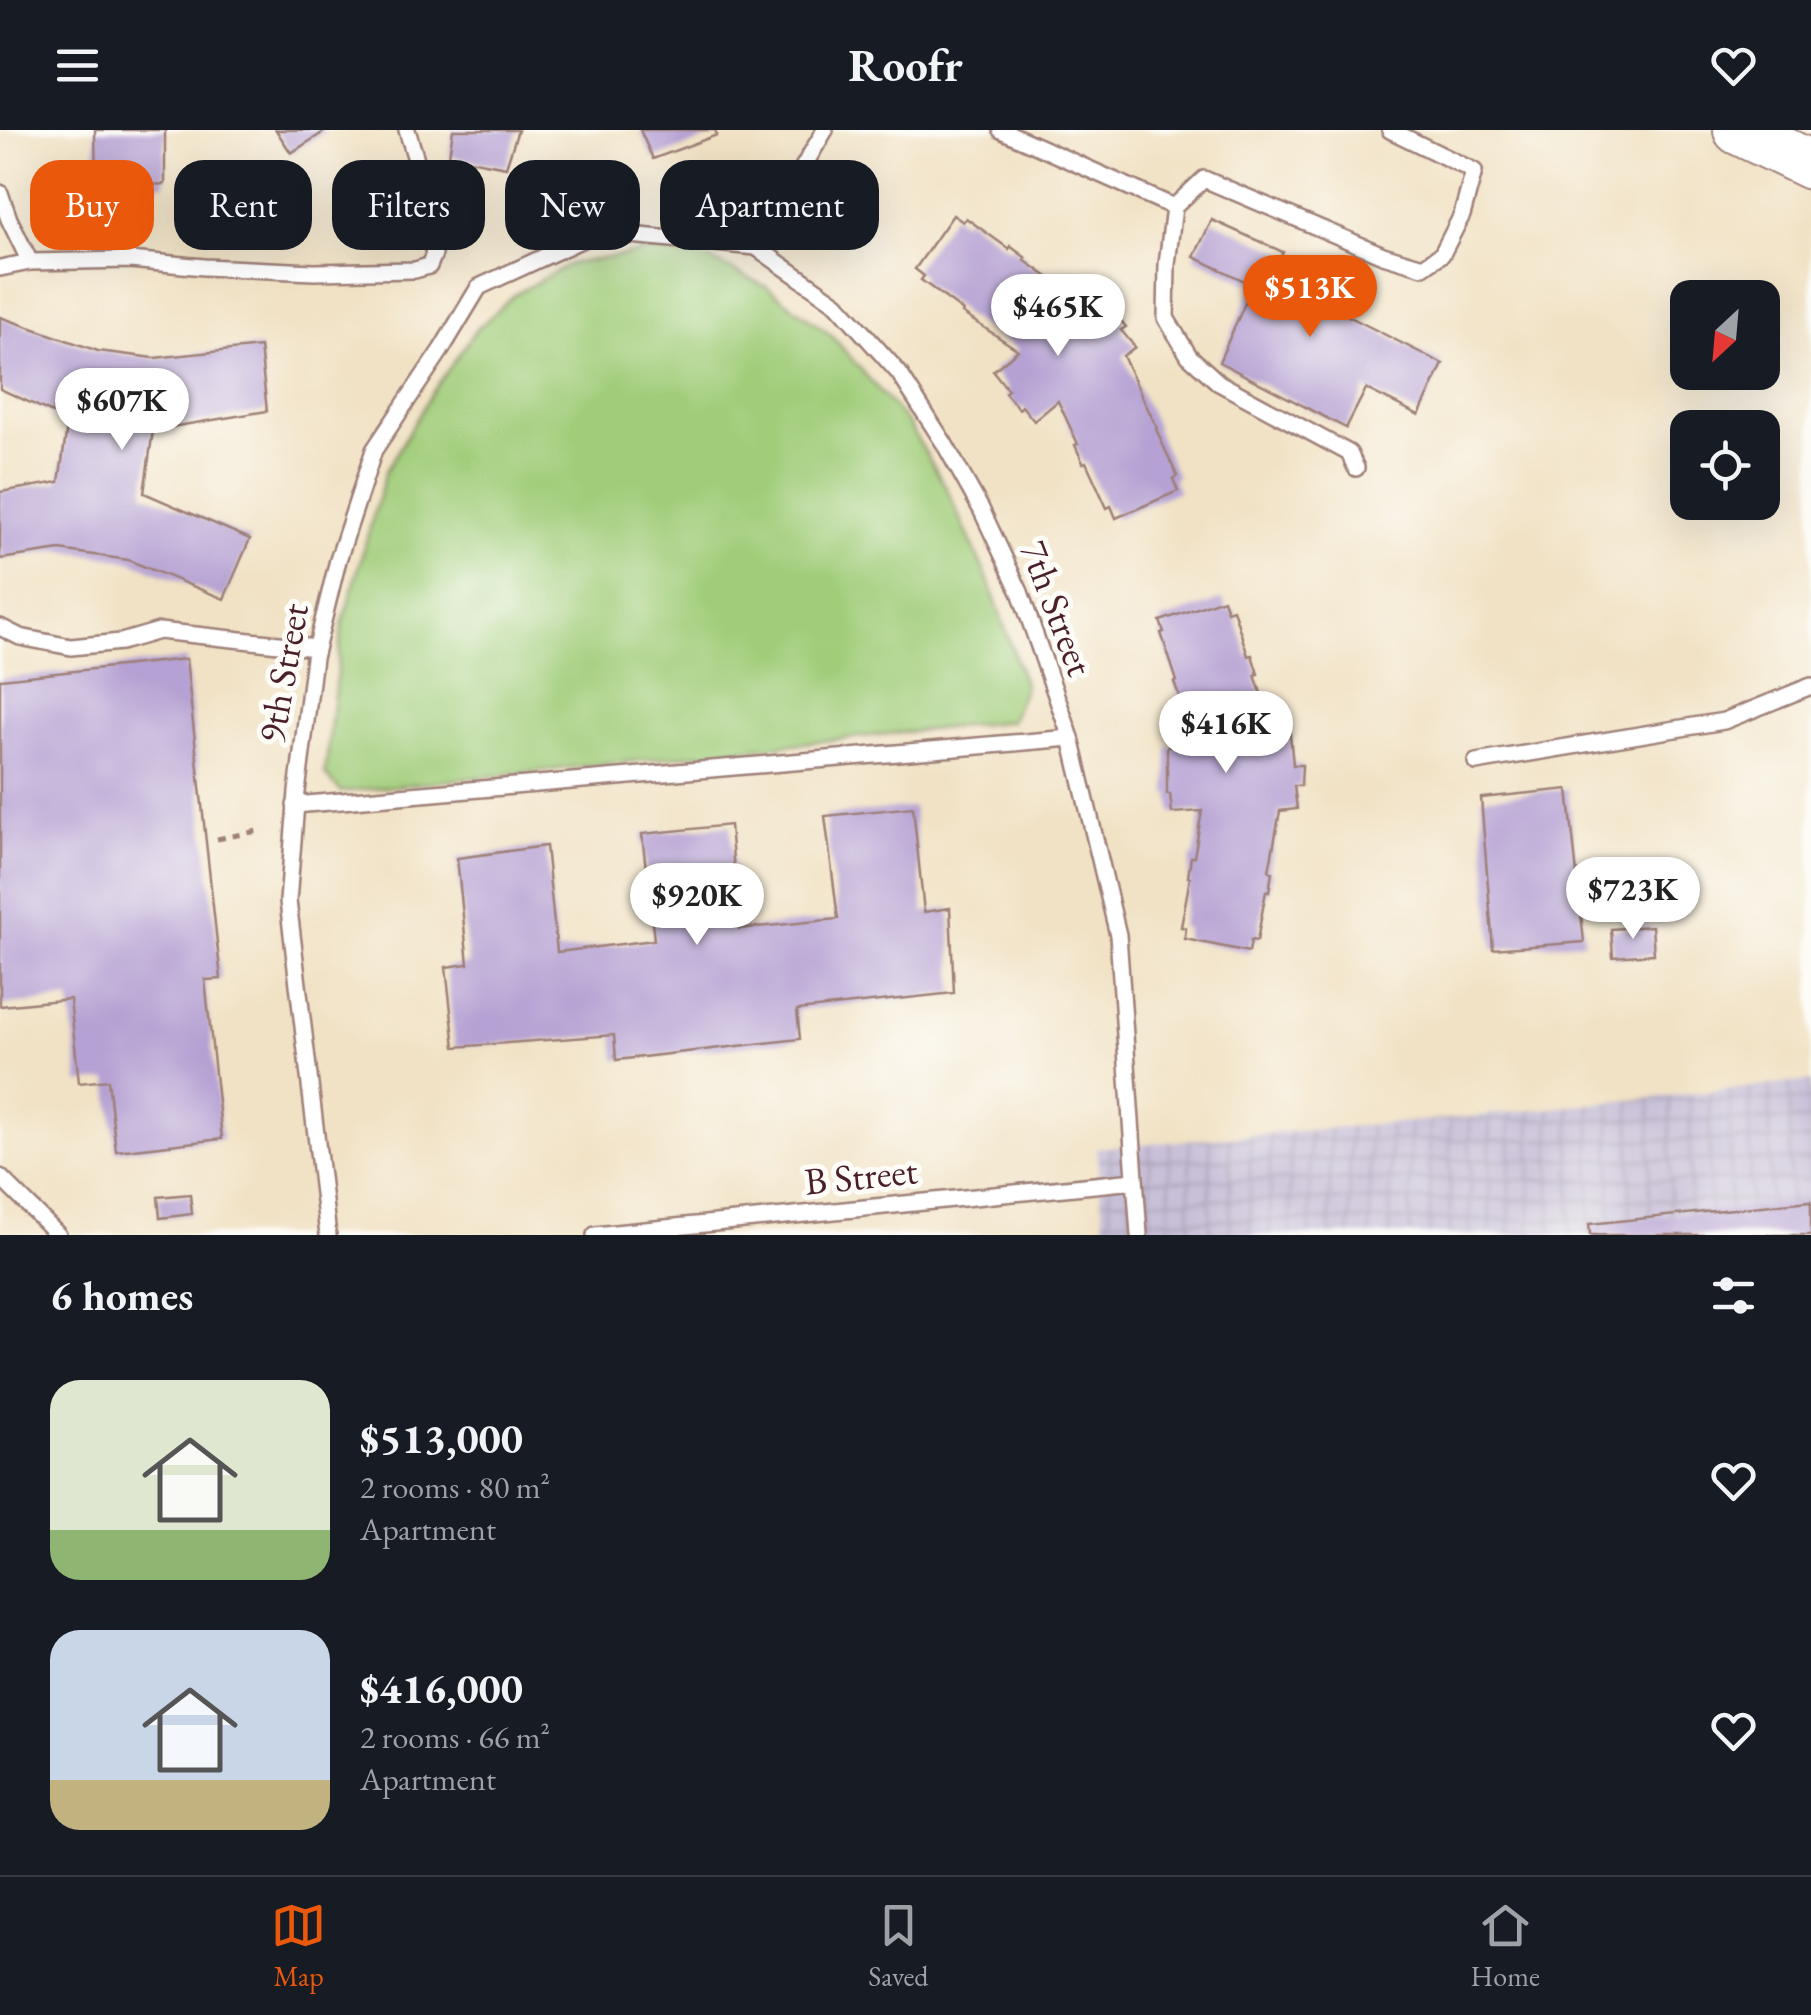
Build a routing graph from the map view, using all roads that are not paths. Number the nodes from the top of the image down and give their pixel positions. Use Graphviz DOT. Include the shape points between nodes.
graph roads {
  1 [pos="407,130"];
  2 [pos="825,130"];
  3 [pos="1001,130"];
  4 [pos="1390,130"];
  5 [pos="1738,130"];
  6 [pos="1032,137"];
  7 [pos="807,160"];
  8 [pos="1811,165"];
  9 [pos="0,193"];
  10 [pos="1174,207"];
  11 [pos="560,250"];
  12 [pos="760,250"];
  13 [pos="30,262"];
  14 [pos="0,268"];
  15 [pos="1356,468"];
  16 [pos="0,627"];
  17 [pos="316,648"];
  18 [pos="1811,686"];
  19 [pos="1070,738"];
  20 [pos="1476,762"];
  21 [pos="295,805"];
  22 [pos="0,1177"];
  23 [pos="1134,1180"];
  24 [pos="681,1231"];
  25 [pos="58,1235"];
  26 [pos="328,1235"];
  27 [pos="595,1235"];
  28 [pos="1139,1235"];
  1 -- 13 [label="lane" via="422,179 434,254 429,266 314,272 130,260"];
  2 -- 7 [label="lane"];
  3 -- 6 [label="lane"];
  4 -- 10 [label="lane" via="1474,170 1442,254 1423,267 1204,178"];
  5 -- 8 [label="main road"];
  6 -- 10 [label="lane"];
  9 -- 13 [label="lane"];
  10 -- 15 [label="lane" via="1166,318 1190,356 1219,383 1349,453"];
  11 -- 17 [label="lane, 9th Street" via="479,288 374,450"];
  12 -- 19 [label="lane, 7th Street" via="837,304 899,374 944,442 1020,592"];
  13 -- 14 [label="lane"];
  16 -- 17 [label="lane" via="20,638 71,647 159,631"];
  17 -- 21 [label="lane, 9th Street"];
  18 -- 20 [label="lane" via="1724,721"];
  19 -- 21 [label="lane"];
  19 -- 23 [label="lane, 7th Street" via="1118,935"];
  21 -- 26 [label="lane, 9th Street" via="288,901"];
  22 -- 25 [label="lane"];
  23 -- 24 [label="lane, B Street"];
  23 -- 28 [label="lane, 7th Street"];
  24 -- 27 [label="lane, B Street"];
}
